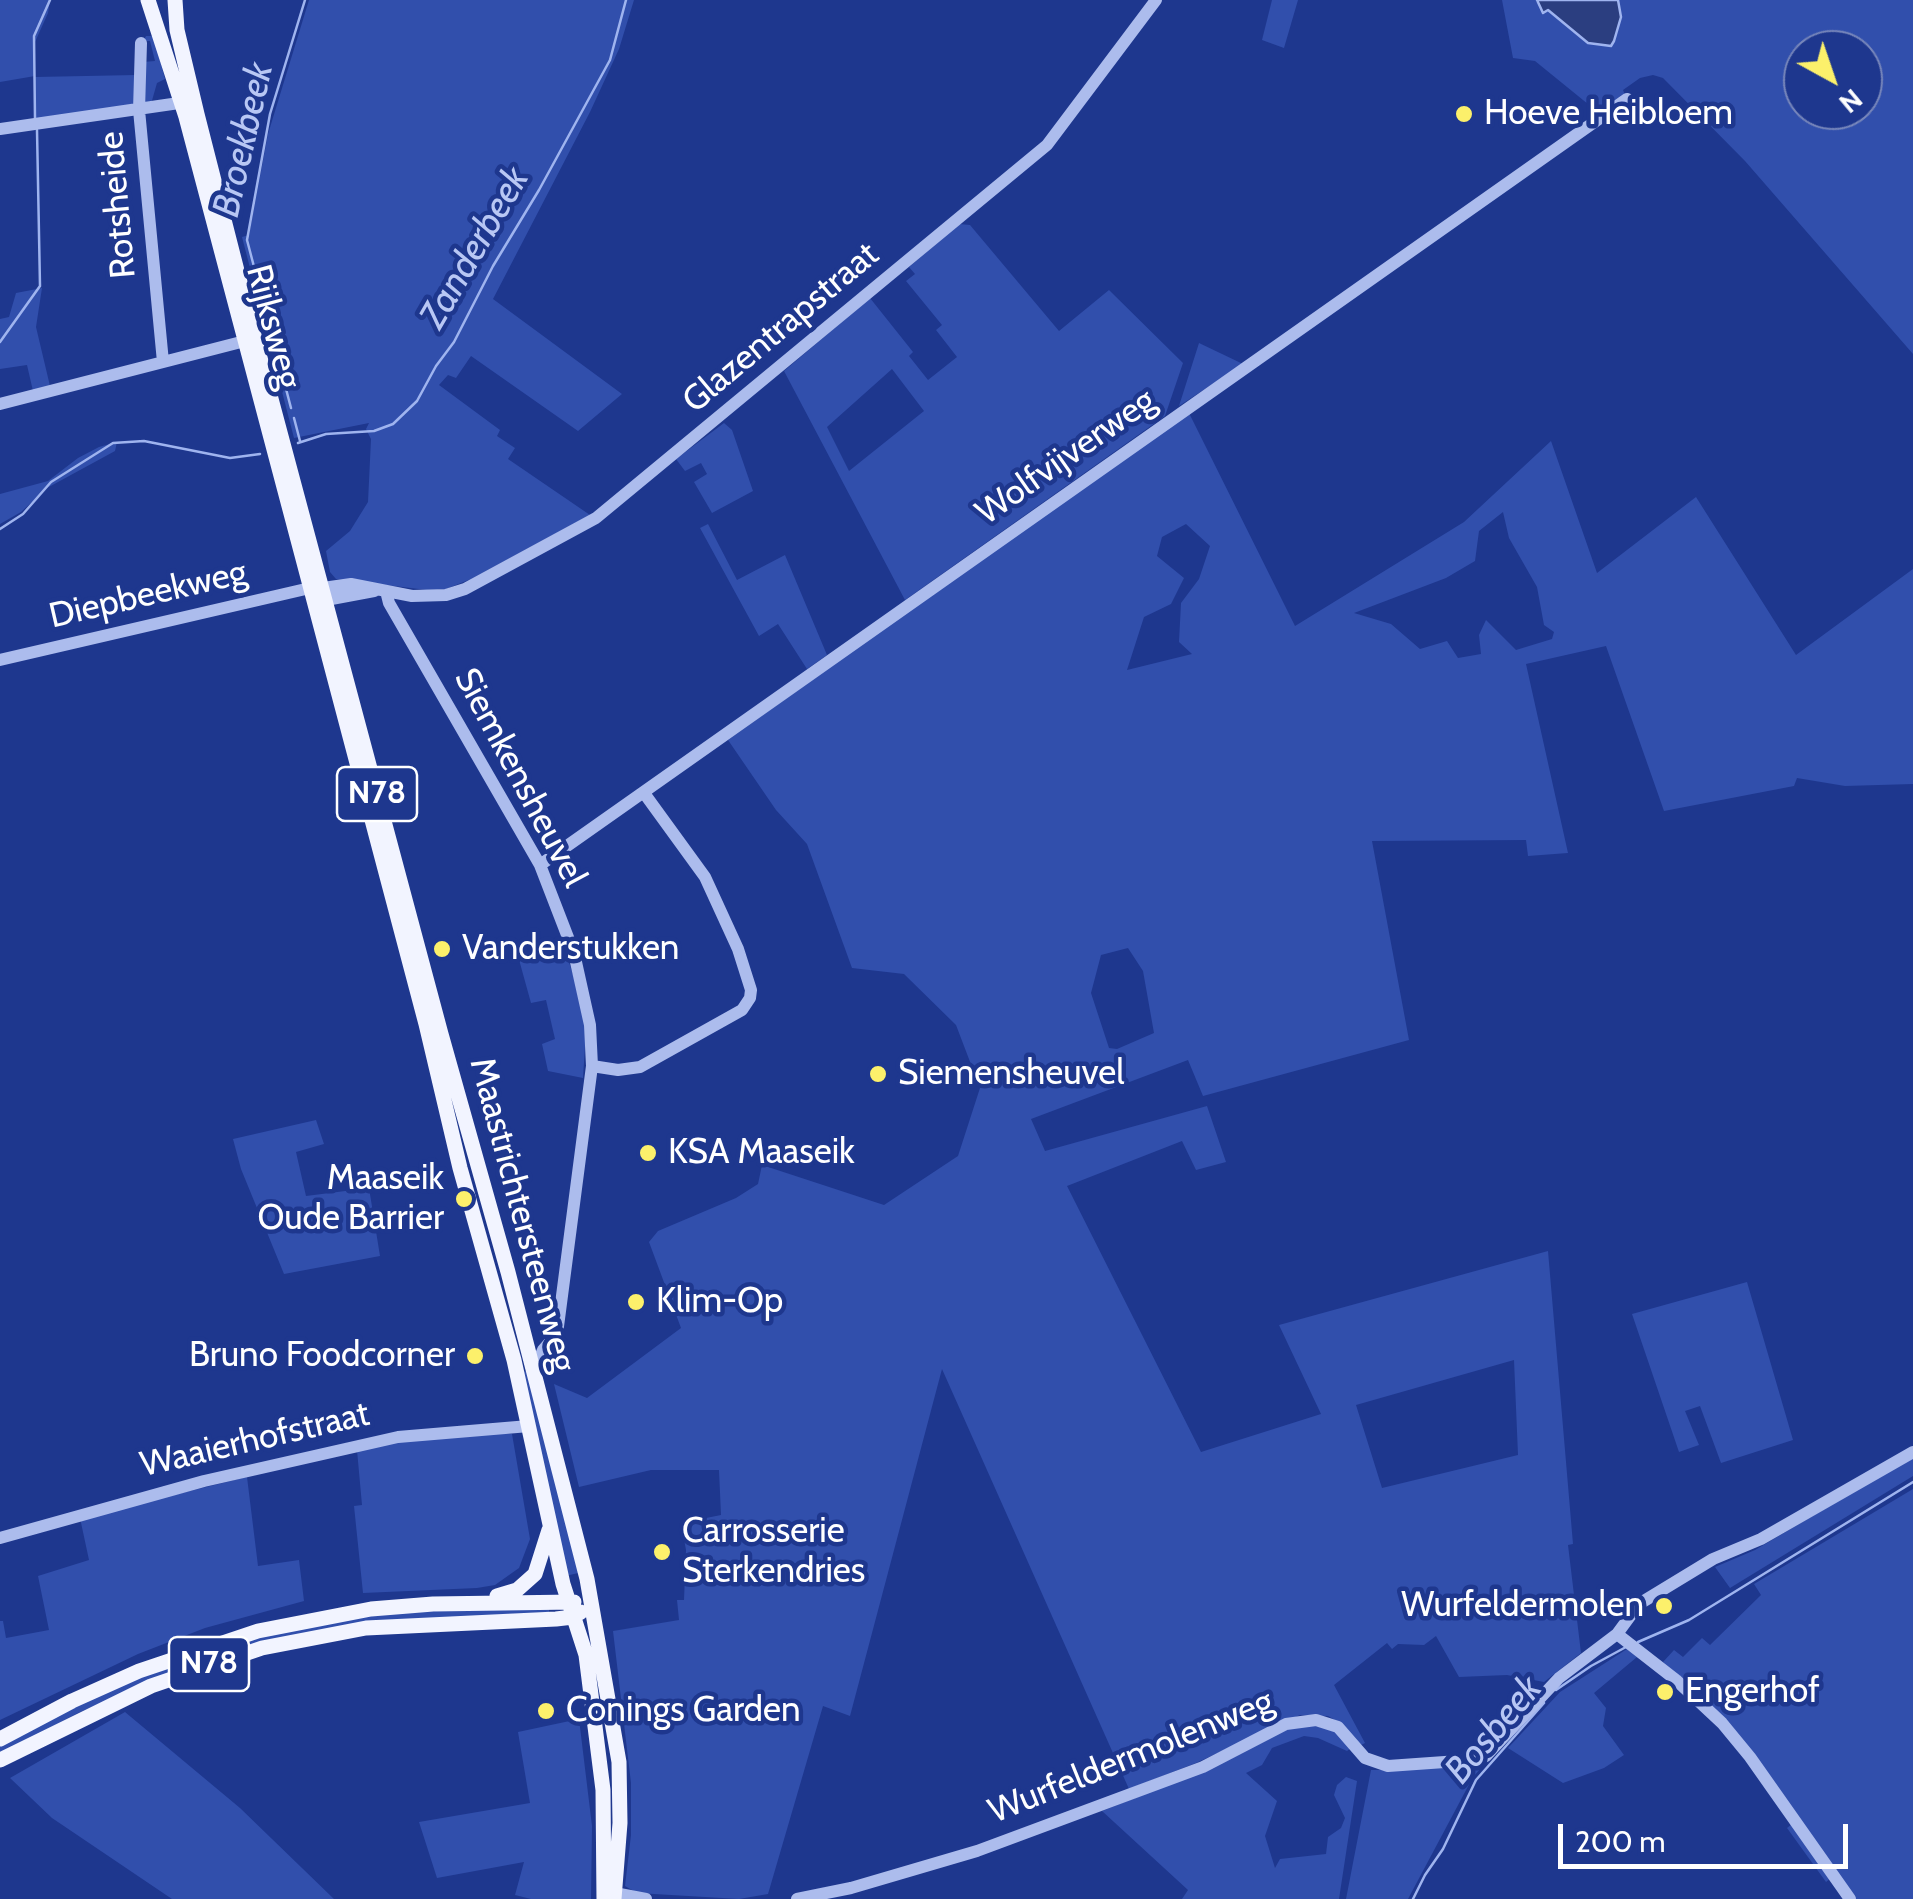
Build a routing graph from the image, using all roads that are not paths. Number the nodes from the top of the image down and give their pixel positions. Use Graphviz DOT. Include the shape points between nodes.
graph roads {
  1 [pos="148,0"];
  2 [pos="175,0"];
  3 [pos="1156,0"];
  4 [pos="141,43"];
  5 [pos="1627,100"];
  6 [pos="179,103"];
  7 [pos="139,110"];
  8 [pos="0,129"];
  9 [pos="245,341"];
  10 [pos="163,362"];
  11 [pos="0,404"];
  12 [pos="308,555"];
  13 [pos="381,591"];
  14 [pos="320,592"];
  15 [pos="0,660"];
  16 [pos="644,793"];
  17 [pos="540,865"];
  18 [pos="592,1066"];
  19 [pos="460,1168"];
  20 [pos="480,1171"];
  21 [pos="535,1347"];
  22 [pos="529,1426"];
  23 [pos="1913,1452"];
  24 [pos="550,1526"];
  25 [pos="0,1538"];
  26 [pos="433,1604"];
  27 [pos="593,1605"];
  28 [pos="571,1609"];
  29 [pos="1627,1642"];
  30 [pos="0,1738"];
  31 [pos="0,1760"];
  32 [pos="613,1824"];
  33 [pos="852,1894"];
  34 [pos="610,1896"];
  35 [pos="646,1899"];
  36 [pos="797,1899"];
  37 [pos="1850,1899"];
  1 -- 6 [label="main road, Rijksweg / N78"];
  2 -- 12 [label="main road, Rijksweg / N78" via="197,114"];
  3 -- 13 [label="street, Glazentrapstraat" via="1047,145 596,518 465,589 429,596"];
  4 -- 7 [label="street, Rotsheide"];
  5 -- 16 [label="street, Wolfvijverweg"];
  6 -- 7 [label="street"];
  6 -- 9 [label="main road, Rijksweg / N78"];
  7 -- 8 [label="street"];
  7 -- 10 [label="street, Rotsheide"];
  9 -- 10 [label="street"];
  9 -- 12 [label="main road, Rijksweg / N78"];
  10 -- 11 [label="street"];
  12 -- 14 [label="main road, Maastrichtersteenweg / N78"];
  13 -- 14 [label="street, Glazentrapstraat"];
  13 -- 17 [label="street, Siemkensheuvel"];
  14 -- 15 [label="street, Diepbeekweg"];
  14 -- 19 [label="main road, Maastrichtersteenweg / N78"];
  14 -- 20 [label="main road, Maastrichtersteenweg / N78"];
  16 -- 17 [label="street, Wolfvijverweg"];
  16 -- 18 [label="street" via="705,877 738,948 750,998 742,1010 640,1068"];
  17 -- 18 [label="street, Siemkensheuvel" via="574,953"];
  18 -- 21 [label="street, Siemkensheuvel" via="557,1334"];
  19 -- 20 [label="main road" via="472,1163"];
  19 -- 22 [label="main road, Maastrichtersteenweg / N78"];
  20 -- 21 [label="main road, Maastrichtersteenweg / N78"];
  21 -- 27 [label="main road, Maastrichtersteenweg / N78" via="534,1370"];
  22 -- 24 [label="main road, Maastrichtersteenweg / N78"];
  22 -- 25 [label="street, Waaierhofstraat" via="398,1438 204,1481"];
  23 -- 29 [label="street, Wurfeldermolenweg" via="1655,1592 1639,1604"];
  24 -- 26 [label="main road" via="538,1569 517,1590"];
  24 -- 28 [label="main road, Maastrichtersteenweg / N78"];
  26 -- 28 [label="main road, N78"];
  26 -- 30 [label="main road, N78" via="316,1618 201,1648"];
  27 -- 28 [label="main road, N78"];
  27 -- 32 [label="main road, Maastrichtersteenweg" via="618,1749"];
  28 -- 31 [label="main road, N78" via="366,1628 262,1648 138,1691"];
  28 -- 32 [label="main road, Maastrichtersteenweg" via="591,1677"];
  29 -- 33 [label="street, Wurfeldermolenweg" via="1559,1678 1486,1756 1388,1766 1370,1762 1338,1727 1316,1720 1286,1724 1203,1767"];
  29 -- 37 [label="street" via="1722,1723"];
  32 -- 34 [label="main road, Maastrichtersteenweg"];
  33 -- 36 [label="street, Wurfeldermolenweg"];
  34 -- 35 [label="street"];
}
